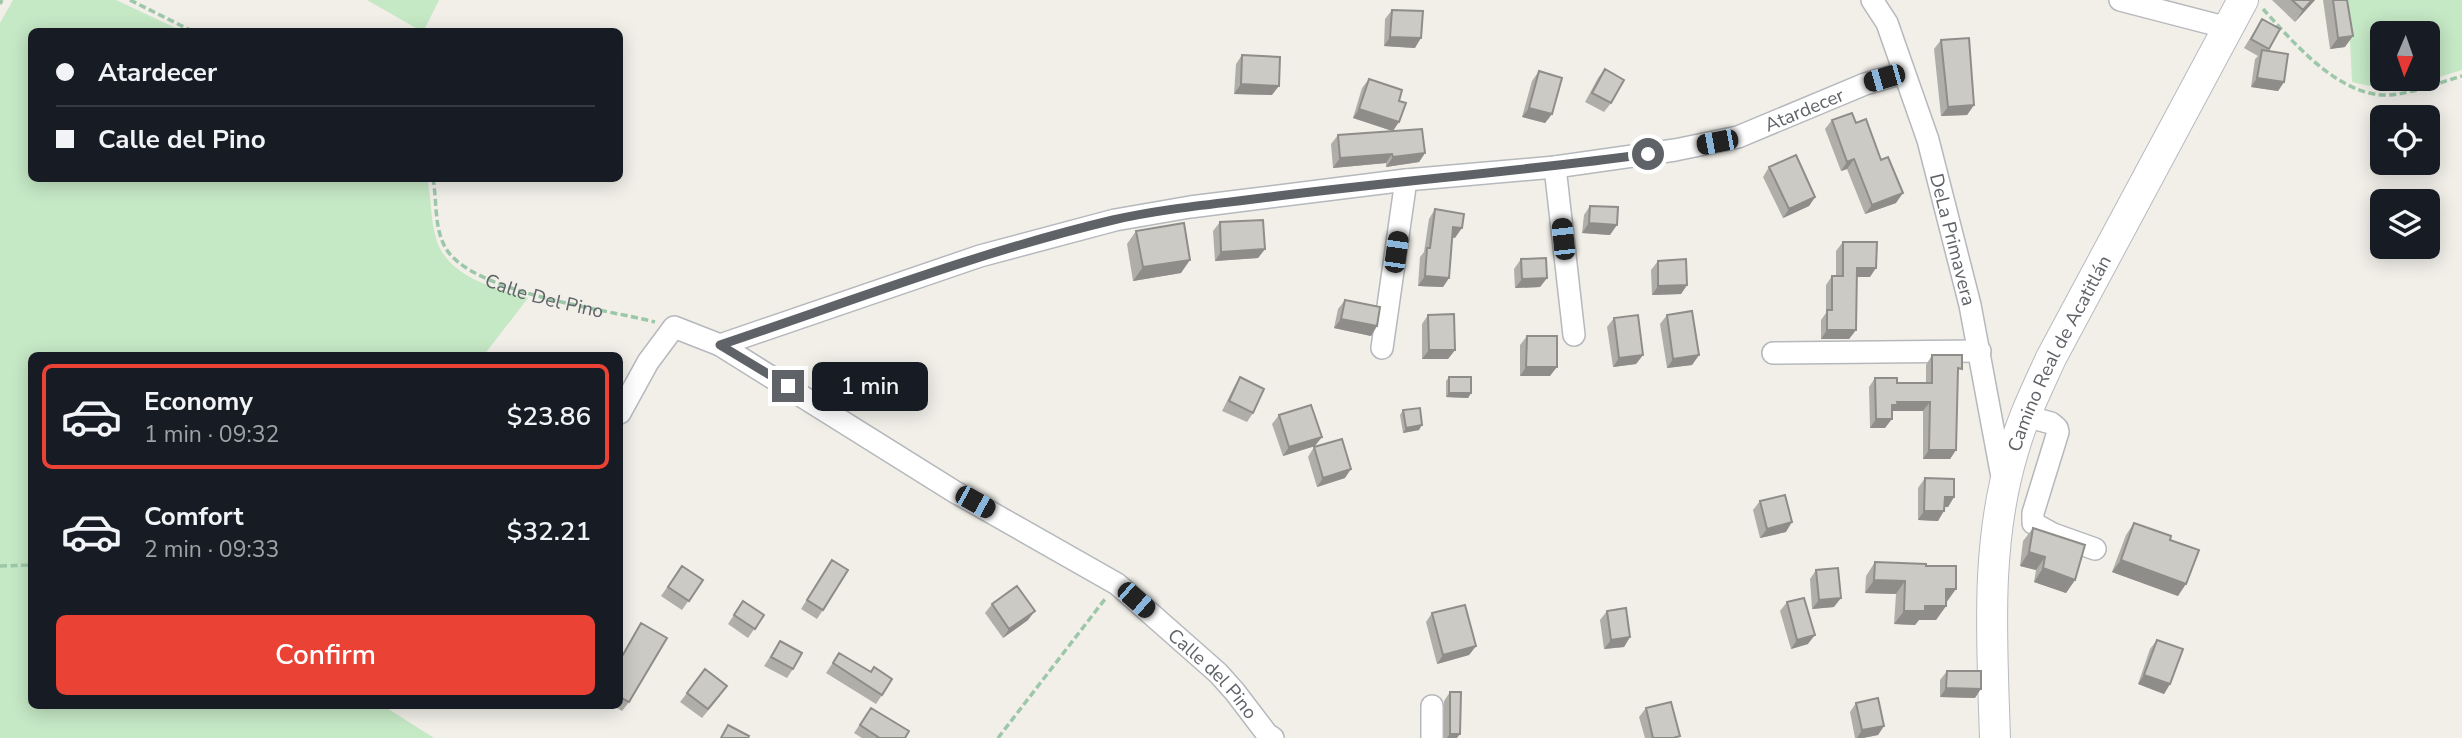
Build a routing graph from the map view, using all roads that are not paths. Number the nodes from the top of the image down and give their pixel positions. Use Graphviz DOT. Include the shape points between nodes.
graph roads {
  1 [pos="1872,0"];
  2 [pos="1887,0"];
  3 [pos="2120,0"];
  4 [pos="2243,0"];
  5 [pos="1886,23"];
  6 [pos="2228,28"];
  7 [pos="1903,73"];
  8 [pos="1555,167"];
  9 [pos="1406,180"];
  10 [pos="1574,335"];
  11 [pos="720,345"];
  12 [pos="1382,348"];
  13 [pos="1980,351"];
  14 [pos="1773,353"];
  15 [pos="623,408"];
  16 [pos="2025,416"];
  17 [pos="2004,486"];
  18 [pos="2095,549"];
  19 [pos="1432,706"];
  20 [pos="1273,738"];
  21 [pos="1432,738"];
  22 [pos="1995,738"];
  1 -- 5 [label="street, DeLa Primavera"];
  2 -- 5 [label="street"];
  3 -- 6 [label="street"];
  4 -- 6 [label="main road, Camino Real de Acatitlán"];
  5 -- 7 [label="street, DeLa Primavera"];
  6 -- 16 [label="main road, Camino Real de Acatitlán" via="2058,345"];
  7 -- 8 [label="street, Atardecer" via="1738,137"];
  7 -- 13 [label="street, DeLa Primavera" via="1931,152"];
  8 -- 9 [label="street, Atardecer"];
  8 -- 10 [label="street"];
  9 -- 11 [label="street, Atardecer" via="1115,220 980,256"];
  9 -- 12 [label="street"];
  11 -- 15 [label="street" via="674,327"];
  11 -- 20 [label="street, Calle del Pino" via="955,492 1117,584 1218,673"];
  13 -- 14 [label="street"];
  13 -- 17 [label="street, DeLa Primavera"];
  16 -- 17 [label="main road, Camino Real de Acatitlán"];
  16 -- 18 [label="street" via="2050,423 2058,432 2034,523"];
  17 -- 22 [label="main road, Camino Real de Acatitlán" via="1990,599"];
  19 -- 21 [label="street"];
}
